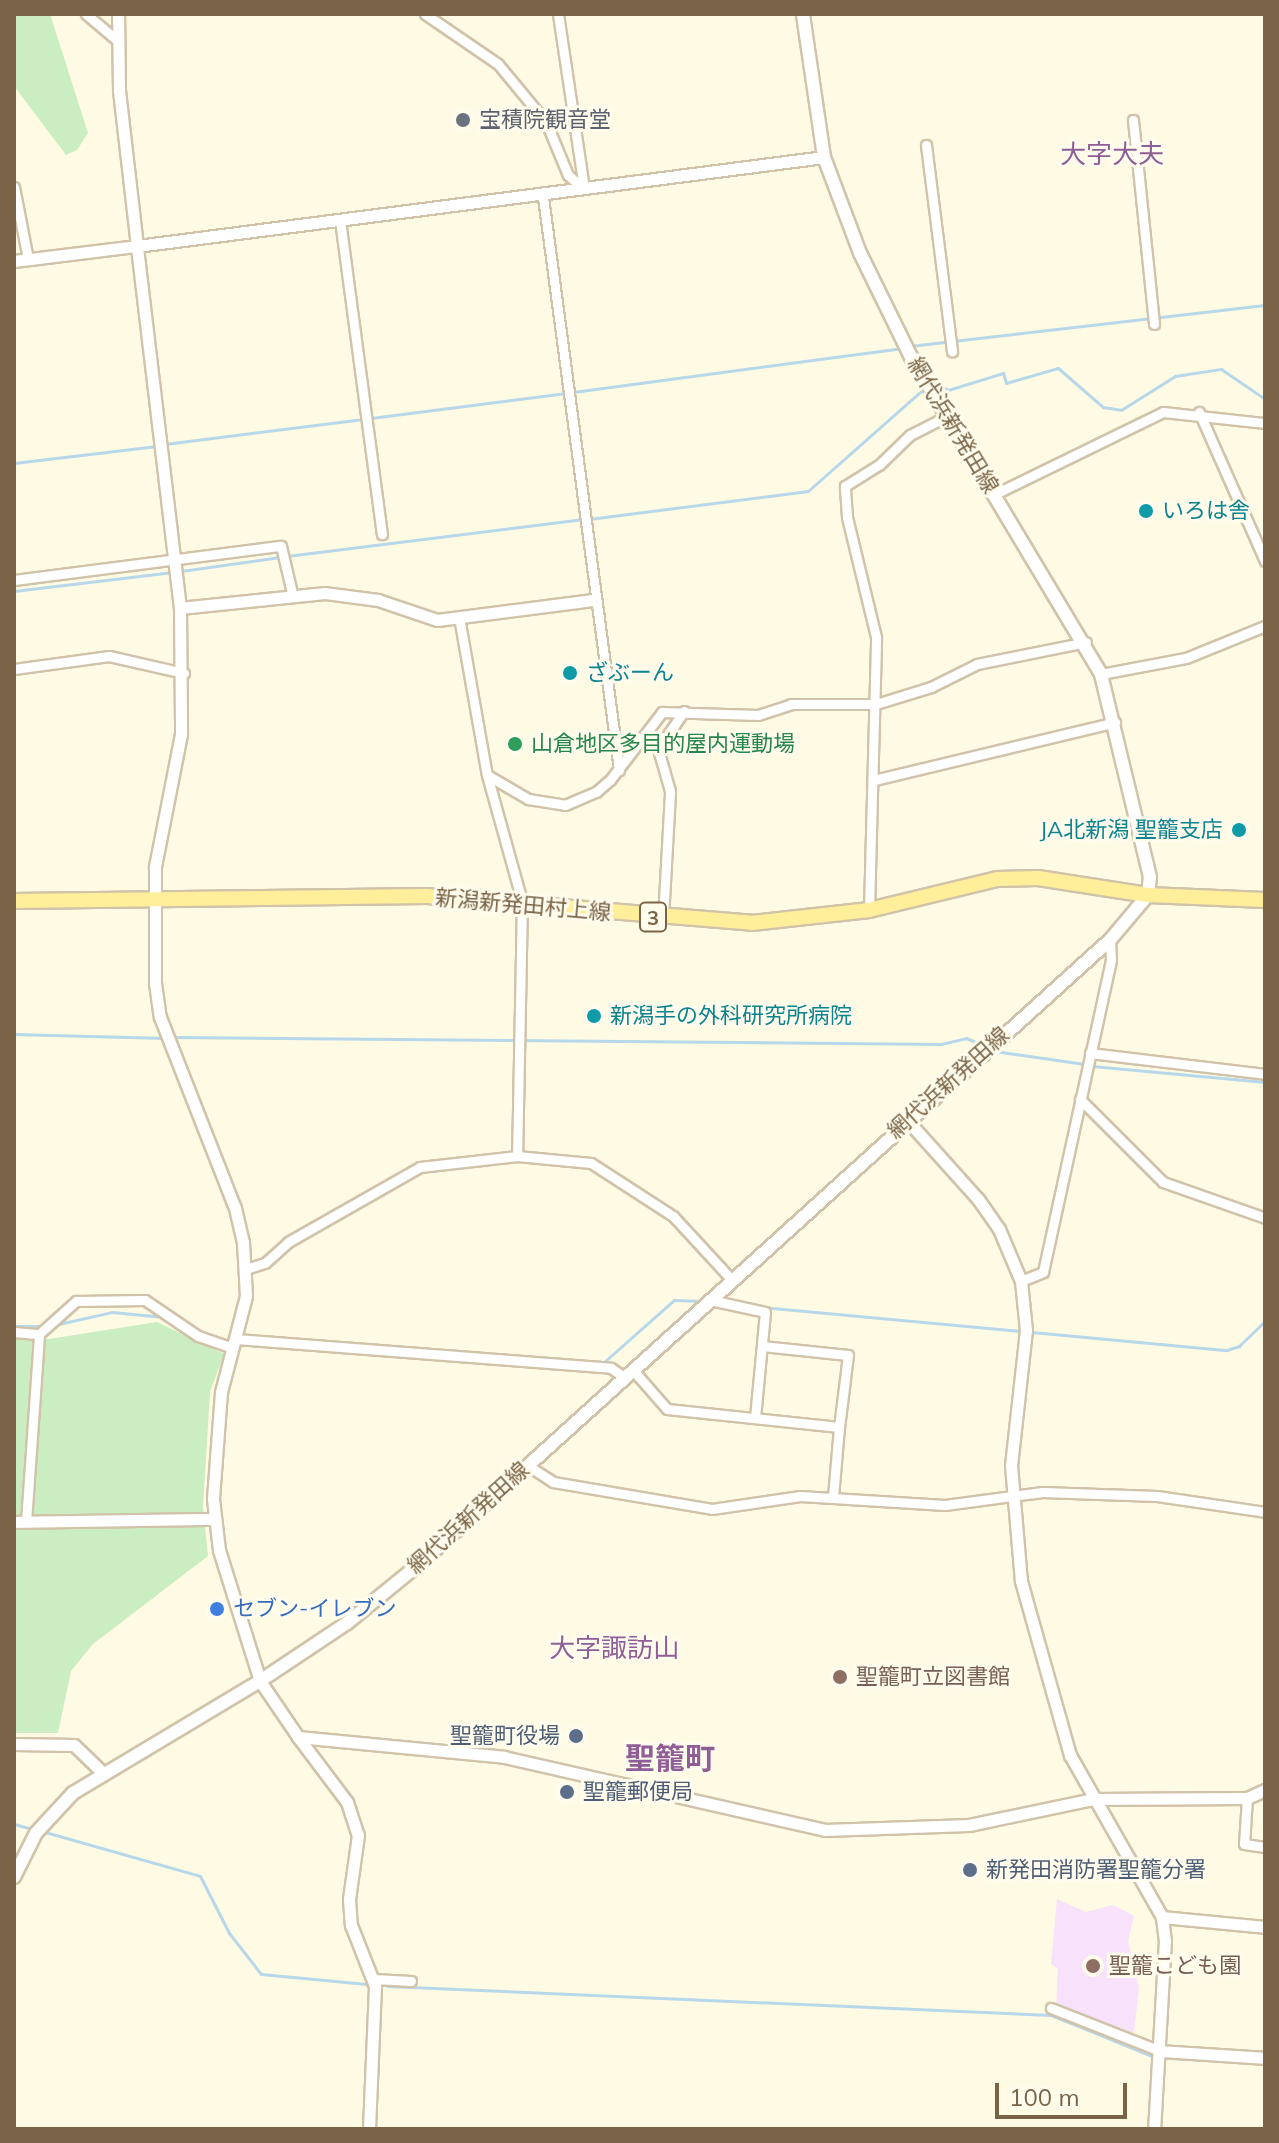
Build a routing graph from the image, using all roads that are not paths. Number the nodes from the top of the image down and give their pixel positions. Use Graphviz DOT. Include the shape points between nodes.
graph roads {
  1 [pos="86,14"];
  2 [pos="118,14"];
  3 [pos="425,14"];
  4 [pos="558,14"];
  5 [pos="803,14"];
  6 [pos="118,41"];
  7 [pos="1133,120"];
  8 [pos="926,145"];
  9 [pos="824,157"];
  10 [pos="14,187"];
  11 [pos="584,189"];
  12 [pos="543,197"];
  13 [pos="340,220"];
  14 [pos="137,246"];
  15 [pos="28,259"];
  16 [pos="14,261"];
  17 [pos="1154,324"];
  18 [pos="952,351"];
  19 [pos="1199,412"];
  20 [pos="945,417"];
  21 [pos="1265,423"];
  22 [pos="995,494"];
  23 [pos="382,534"];
  24 [pos="1265,561"];
  25 [pos="176,563"];
  26 [pos="14,580"];
  27 [pos="292,593"];
  28 [pos="593,600"];
  29 [pos="180,608"];
  30 [pos="459,617"];
  31 [pos="1265,626"];
  32 [pos="1087,642"];
  33 [pos="14,669"];
  34 [pos="184,673"];
  35 [pos="1101,674"];
  36 [pos="876,704"];
  37 [pos="684,711"];
  38 [pos="1115,722"];
  39 [pos="619,770"];
  40 [pos="487,775"];
  41 [pos="874,780"];
  42 [pos="1148,895"];
  43 [pos="153,899"];
  44 [pos="1265,900"];
  45 [pos="14,901"];
  46 [pos="522,901"];
  47 [pos="869,910"];
  48 [pos="663,919"];
  49 [pos="1110,940"];
  50 [pos="1090,1053"];
  51 [pos="1265,1074"];
  52 [pos="1080,1099"];
  53 [pos="907,1120"];
  54 [pos="517,1156"];
  55 [pos="1265,1218"];
  56 [pos="246,1269"];
  57 [pos="732,1280"];
  58 [pos="1021,1281"];
  59 [pos="710,1300"];
  60 [pos="14,1332"];
  61 [pos="39,1334"];
  62 [pos="234,1344"];
  63 [pos="762,1346"];
  64 [pos="628,1373"];
  65 [pos="755,1418"];
  66 [pos="839,1427"];
  67 [pos="527,1465"];
  68 [pos="1012,1492"];
  69 [pos="833,1497"];
  70 [pos="1265,1512"];
  71 [pos="215,1519"];
  72 [pos="20,1522"];
  73 [pos="260,1681"];
  74 [pos="298,1737"];
  75 [pos="14,1744"];
  76 [pos="103,1773"];
  77 [pos="1265,1790"];
  78 [pos="1247,1798"];
  79 [pos="1092,1799"];
  80 [pos="1265,1847"];
  81 [pos="14,1877"];
  82 [pos="1162,1917"];
  83 [pos="1265,1927"];
  84 [pos="374,1979"];
  85 [pos="411,1981"];
  86 [pos="1051,2008"];
  87 [pos="1160,2051"];
  88 [pos="1265,2058"];
  89 [pos="369,2129"];
  90 [pos="1154,2129"];
  1 -- 6 [label="street"];
  2 -- 6 [label="street"];
  3 -- 11 [label="street" via="498,64 546,122 568,175"];
  4 -- 11 [label="street"];
  5 -- 9 [label="main road, 網代浜新発田線"];
  6 -- 14 [label="street"];
  7 -- 17 [label="street"];
  8 -- 18 [label="street"];
  9 -- 11 [label="street"];
  9 -- 20 [label="main road, 網代浜新発田線" via="872,280"];
  10 -- 15 [label="street"];
  11 -- 12 [label="street"];
  12 -- 13 [label="street"];
  12 -- 28 [label="street"];
  13 -- 14 [label="street"];
  13 -- 23 [label="street"];
  14 -- 15 [label="street"];
  14 -- 25 [label="street"];
  15 -- 16 [label="street"];
  19 -- 21 [label="street"];
  19 -- 22 [label="street" via="1163,412"];
  19 -- 24 [label="street"];
  20 -- 22 [label="main road, 網代浜新発田線"];
  20 -- 36 [label="street" via="910,435 879,465 845,486 847,517 876,637"];
  22 -- 32 [label="main road, 網代浜新発田線"];
  25 -- 26 [label="street"];
  25 -- 27 [label="street" via="281,546"];
  25 -- 29 [label="street"];
  27 -- 29 [label="street"];
  27 -- 30 [label="street" via="366,597 427,620"];
  28 -- 30 [label="street"];
  28 -- 39 [label="street"];
  29 -- 34 [label="street"];
  30 -- 40 [label="street"];
  31 -- 35 [label="street" via="1186,658"];
  32 -- 35 [label="main road, 網代浜新発田線"];
  32 -- 36 [label="street" via="977,664 931,687"];
  33 -- 34 [label="street" via="109,656"];
  34 -- 43 [label="street" via="175,773"];
  35 -- 38 [label="main road, 網代浜新発田線"];
  36 -- 37 [label="street" via="791,704 758,715"];
  36 -- 41 [label="street"];
  37 -- 39 [label="street" via="662,712 654,718"];
  37 -- 48 [label="street" via="658,749 670,791"];
  38 -- 41 [label="street"];
  38 -- 42 [label="main road, 網代浜新発田線" via="1150,877"];
  39 -- 40 [label="street" via="596,792 565,805 528,799"];
  40 -- 46 [label="street"];
  41 -- 47 [label="street"];
  42 -- 44 [label="main road, 新潟新発田村上線 / 3"];
  42 -- 47 [label="main road, 新潟新発田村上線 / 3" via="1038,878 997,879"];
  42 -- 49 [label="main road, 網代浜新発田線"];
  43 -- 45 [label="main road, 新潟新発田村上線 / 3"];
  43 -- 46 [label="main road, 新潟新発田村上線 / 3" via="427,896"];
  43 -- 56 [label="street" via="160,1017 235,1208"];
  46 -- 48 [label="main road, 新潟新発田村上線 / 3"];
  46 -- 54 [label="street"];
  47 -- 48 [label="main road, 新潟新発田村上線 / 3" via="752,923"];
  49 -- 50 [label="street" via="1111,960"];
  49 -- 53 [label="main road, 網代浜新発田線"];
  50 -- 51 [label="street"];
  50 -- 52 [label="street"];
  52 -- 55 [label="street" via="1163,1182"];
  52 -- 58 [label="street" via="1043,1272"];
  53 -- 57 [label="main road, 網代浜新発田線"];
  53 -- 58 [label="street" via="978,1199 999,1229"];
  54 -- 56 [label="street" via="420,1167 288,1242 265,1263"];
  54 -- 57 [label="street" via="591,1163 673,1216"];
  56 -- 62 [label="street"];
  57 -- 59 [label="main road, 網代浜新発田線"];
  58 -- 68 [label="street" via="1026,1330 1013,1430"];
  59 -- 63 [label="street" via="764,1310"];
  59 -- 64 [label="main road, 網代浜新発田線"];
  60 -- 61 [label="street"];
  61 -- 62 [label="street" via="76,1301 108,1297 145,1300 198,1336"];
  61 -- 72 [label="street"];
  62 -- 64 [label="street"];
  62 -- 71 [label="street" via="221,1392"];
  63 -- 65 [label="street"];
  63 -- 66 [label="street" via="848,1355"];
  64 -- 65 [label="street" via="667,1409"];
  64 -- 67 [label="main road, 網代浜新発田線"];
  65 -- 66 [label="street"];
  66 -- 69 [label="street"];
  67 -- 69 [label="street" via="553,1482 712,1509 800,1496"];
  67 -- 73 [label="main road, 網代浜新発田線" via="393,1587"];
  68 -- 69 [label="street" via="945,1505"];
  68 -- 70 [label="street" via="1157,1496"];
  68 -- 79 [label="street" via="1025,1606 1056,1716"];
  71 -- 72 [label="street"];
  71 -- 73 [label="street"];
  73 -- 74 [label="street"];
  73 -- 76 [label="main road, 網代浜新発田線"];
  74 -- 79 [label="street" via="504,1757 825,1830 980,1824"];
  74 -- 84 [label="street" via="355,1820 351,1925"];
  75 -- 76 [label="street" via="74,1745"];
  76 -- 81 [label="main road, 網代浜新発田線" via="52,1812"];
  77 -- 78 [label="street"];
  78 -- 79 [label="street"];
  78 -- 80 [label="street" via="1244,1844"];
  79 -- 82 [label="street"];
  82 -- 83 [label="street"];
  82 -- 87 [label="street"];
  84 -- 85 [label="street"];
  84 -- 89 [label="street"];
  86 -- 87 [label="street"];
  87 -- 88 [label="street"];
  87 -- 90 [label="street"];
}
